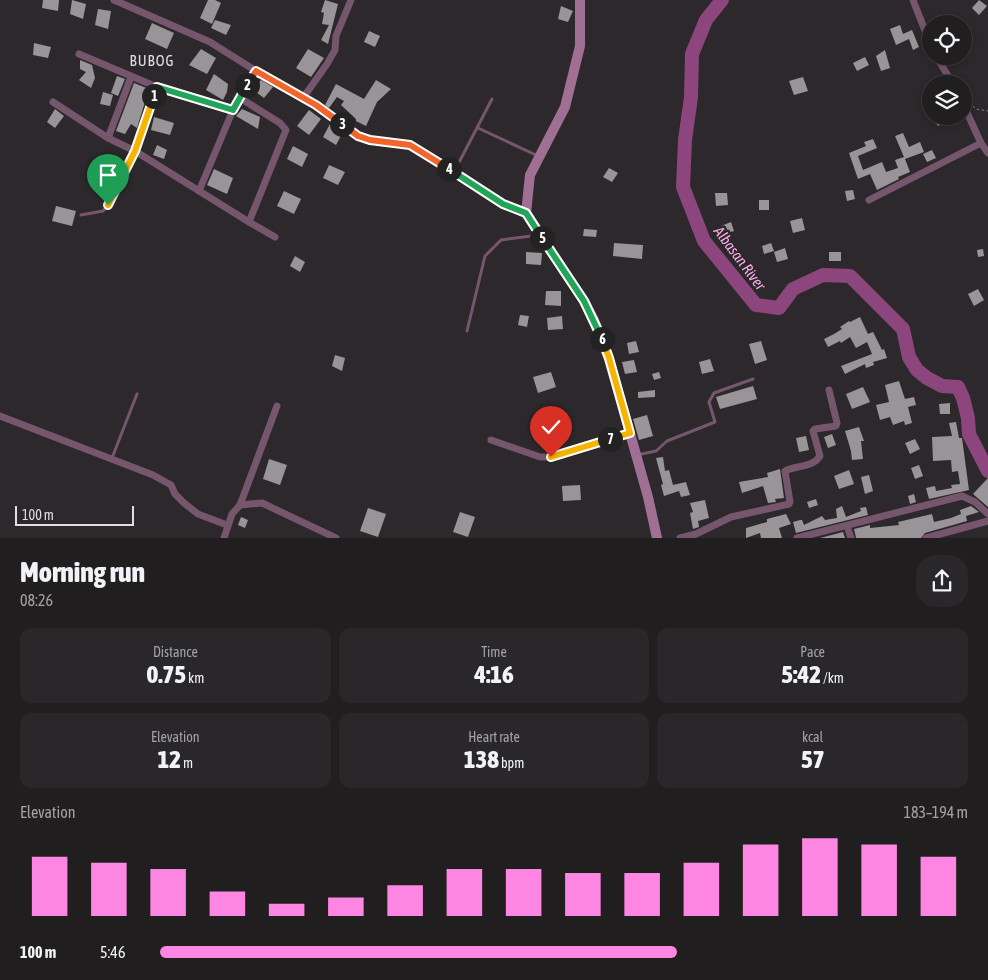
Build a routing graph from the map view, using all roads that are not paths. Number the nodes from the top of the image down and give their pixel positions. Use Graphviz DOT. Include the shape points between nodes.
graph roads {
  1 [pos="114,0"];
  2 [pos="351,0"];
  3 [pos="580,0"];
  4 [pos="913,0"];
  5 [pos="922,23"];
  6 [pos="79,54"];
  7 [pos="256,71"];
  8 [pos="131,77"];
  9 [pos="157,87"];
  10 [pos="240,98"];
  11 [pos="303,98"];
  12 [pos="492,99"];
  13 [pos="53,102"];
  14 [pos="233,110"];
  15 [pos="972,118"];
  16 [pos="478,128"];
  17 [pos="108,138"];
  18 [pos="981,143"];
  19 [pos="135,151"];
  20 [pos="988,153"];
  21 [pos="540,157"];
  22 [pos="454,173"];
  23 [pos="199,190"];
  24 [pos="869,200"];
  25 [pos="526,213"];
  26 [pos="81,215"];
  27 [pos="249,222"];
  28 [pos="540,235"];
  29 [pos="275,236"];
  30 [pos="467,331"];
  31 [pos="753,379"];
  32 [pos="829,390"];
  33 [pos="137,394"];
  34 [pos="277,406"];
  35 [pos="0,416"];
  36 [pos="630,433"];
  37 [pos="491,440"];
  38 [pos="636,455"];
  39 [pos="112,458"];
  40 [pos="240,504"];
  41 [pos="988,514"];
  42 [pos="988,520"];
  43 [pos="227,525"];
  44 [pos="847,526"];
  45 [pos="224,538"];
  46 [pos="336,538"];
  47 [pos="657,538"];
  48 [pos="680,538"];
  49 [pos="797,538"];
  50 [pos="851,538"];
  51 [pos="926,538"];
  1 -- 7 [label="street" via="210,42"];
  2 -- 11 [label="street" via="336,36 335,50"];
  3 -- 21 [label="street" via="580,46 565,107"];
  4 -- 5 [label="street"];
  6 -- 8 [label="street"];
  7 -- 10 [label="street"];
  7 -- 11 [label="street"];
  8 -- 9 [label="street"];
  8 -- 17 [label="street"];
  9 -- 14 [label="street"];
  9 -- 19 [label="street"];
  10 -- 14 [label="street"];
  10 -- 27 [label="street" via="286,130"];
  11 -- 22 [label="street" via="358,136 410,145"];
  12 -- 16 [label="lane"];
  13 -- 17 [label="street"];
  14 -- 23 [label="street"];
  15 -- 18 [label="street"];
  16 -- 21 [label="lane"];
  16 -- 22 [label="lane"];
  17 -- 19 [label="street"];
  18 -- 20 [label="street"];
  18 -- 24 [label="street"];
  19 -- 23 [label="street"];
  19 -- 26 [label="lane" via="103,211"];
  21 -- 25 [label="street" via="530,175"];
  22 -- 25 [label="street" via="503,204"];
  23 -- 27 [label="street"];
  25 -- 28 [label="street"];
  27 -- 29 [label="street"];
  28 -- 30 [label="lane" via="501,240 485,256"];
  28 -- 36 [label="street" via="594,320 609,358"];
  31 -- 38 [label="lane" via="714,393 708,402 715,422 667,441 656,451"];
  32 -- 48 [label="street" via="836,426 812,432 820,456 817,460 785,471 788,504 731,517"];
  33 -- 39 [label="lane"];
  34 -- 40 [label="street"];
  35 -- 39 [label="street"];
  36 -- 37 [label="street" via="551,457 540,457"];
  36 -- 38 [label="street"];
  38 -- 47 [label="street"];
  39 -- 43 [label="street" via="171,485 175,494 198,514"];
  40 -- 43 [label="street"];
  40 -- 46 [label="street" via="262,503"];
  41 -- 44 [label="street" via="962,496"];
  42 -- 51 [label="street"];
  43 -- 45 [label="street"];
  44 -- 49 [label="street"];
  44 -- 50 [label="street"];
}
